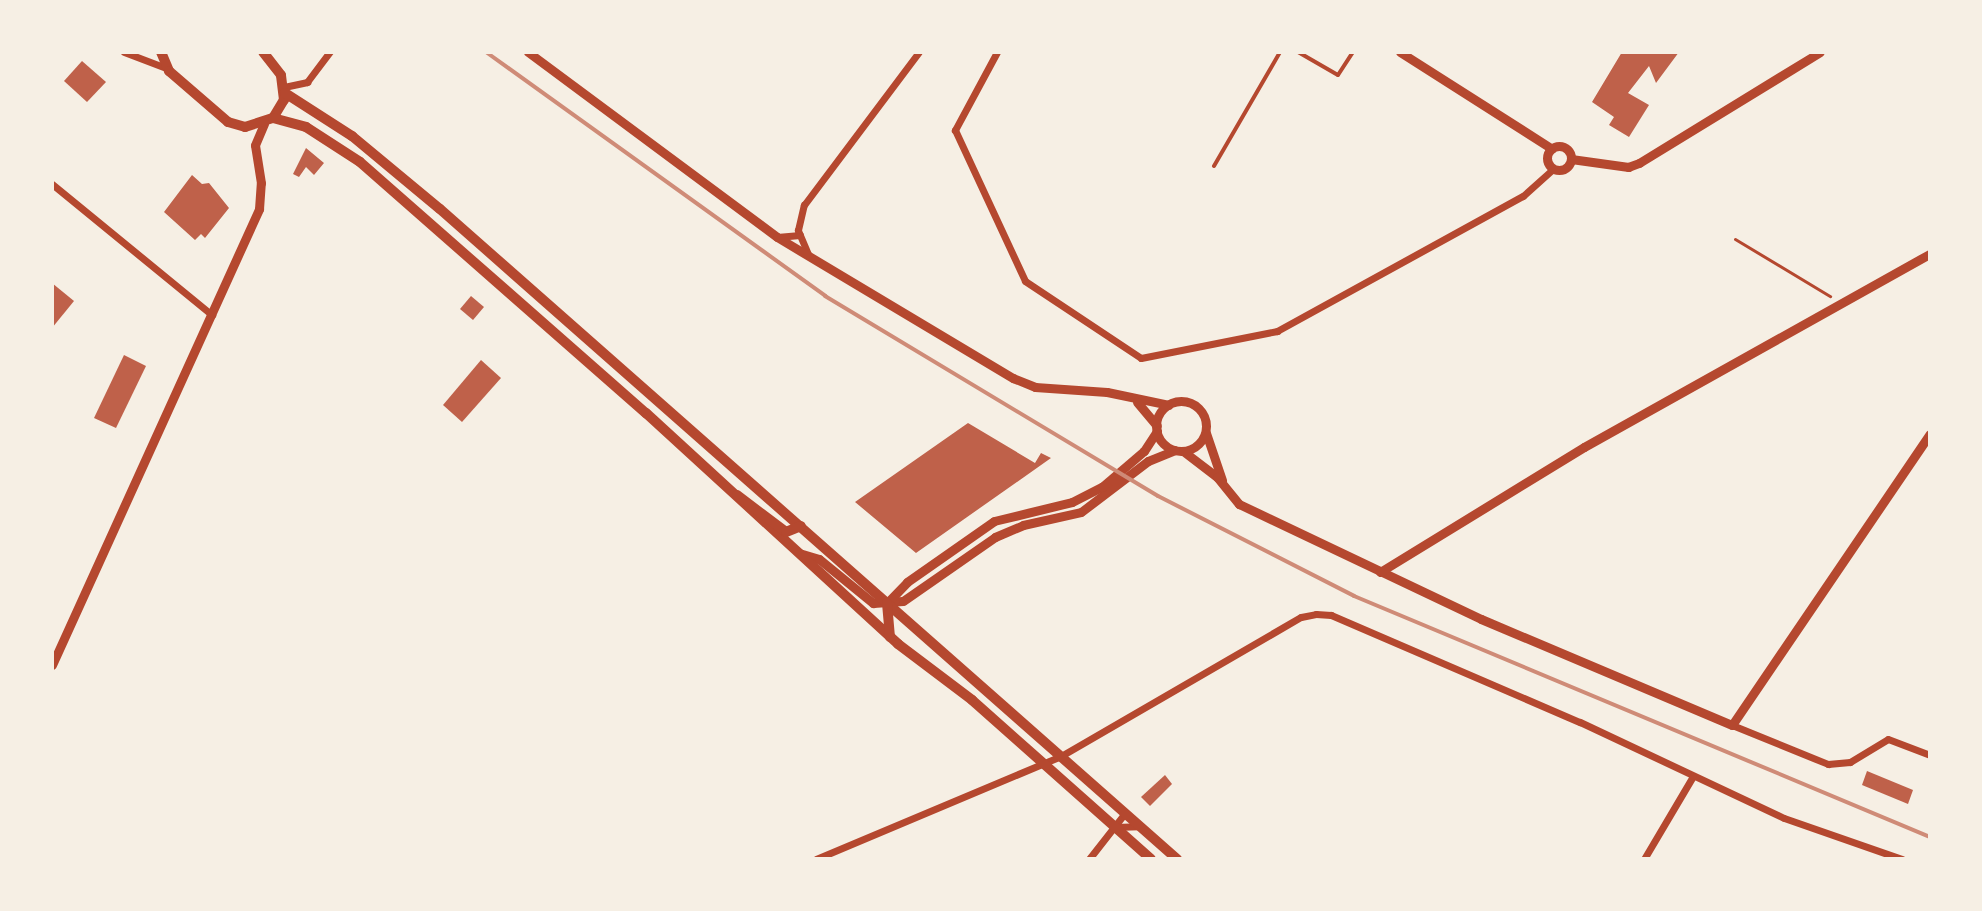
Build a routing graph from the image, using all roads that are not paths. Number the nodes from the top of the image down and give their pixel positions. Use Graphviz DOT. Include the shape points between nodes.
graph roads {
  1 [pos="124,52"];
  2 [pos="148,52"];
  3 [pos="161,52"];
  4 [pos="263,52"];
  5 [pos="330,52"];
  6 [pos="528,52"];
  7 [pos="919,52"];
  8 [pos="997,52"];
  9 [pos="1280,52"];
  10 [pos="1298,52"];
  11 [pos="1353,52"];
  12 [pos="1400,52"];
  13 [pos="1820,52"];
  14 [pos="134,56"];
  15 [pos="166,68"];
  16 [pos="284,90"];
  17 [pos="268,121"];
  18 [pos="238,126"];
  19 [pos="255,145"];
  20 [pos="1552,149"];
  21 [pos="1571,159"];
  22 [pos="1214,166"];
  23 [pos="1553,169"];
  24 [pos="52,184"];
  25 [pos="800,235"];
  26 [pos="777,237"];
  27 [pos="808,254"];
  28 [pos="1930,254"];
  29 [pos="212,315"];
  30 [pos="628,375"];
  31 [pos="616,387"];
  32 [pos="1137,402"];
  33 [pos="1169,405"];
  34 [pos="1157,428"];
  35 [pos="1206,433"];
  36 [pos="1930,434"];
  37 [pos="1179,451"];
  38 [pos="1225,487"];
  39 [pos="727,490"];
  40 [pos="801,526"];
  41 [pos="792,550"];
  42 [pos="1380,572"];
  43 [pos="887,603"];
  44 [pos="890,637"];
  45 [pos="52,665"];
  46 [pos="1732,725"];
  47 [pos="1930,755"];
  48 [pos="1061,756"];
  49 [pos="1043,763"];
  50 [pos="1693,776"];
  51 [pos="1125,813"];
  52 [pos="1139,826"];
  53 [pos="1114,827"];
  54 [pos="816,859"];
  55 [pos="1089,859"];
  56 [pos="1151,859"];
  57 [pos="1177,859"];
  58 [pos="1644,859"];
  59 [pos="1902,859"];
  1 -- 14 [label="street"];
  2 -- 14 [label="street"];
  3 -- 15 [label="main road"];
  4 -- 16 [label="main road"];
  5 -- 16 [label="street" via="307,82"];
  6 -- 26 [label="street"];
  7 -- 25 [label="street" via="804,205 798,217"];
  8 -- 23 [label="street" via="955,130 1025,281 1141,358 1277,331 1523,196"];
  9 -- 22 [label="lane"];
  10 -- 11 [label="lane" via="1338,75"];
  12 -- 20 [label="street"];
  13 -- 21 [label="street" via="1639,163 1628,167"];
  14 -- 15 [label="street"];
  15 -- 18 [label="main road"];
  16 -- 17 [label="main road"];
  16 -- 30 [label="main road" via="404,178"];
  17 -- 18 [label="main road"];
  17 -- 19 [label="street"];
  17 -- 31 [label="main road" via="306,127 360,162"];
  18 -- 19 [label="street"];
  19 -- 29 [label="street" via="259,209"];
  20 -- 21 [label="street" via="1566,149"];
  20 -- 23 [label="street" via="1547,160"];
  21 -- 23 [label="street" via="1564,169"];
  24 -- 29 [label="street"];
  25 -- 26 [label="street"];
  25 -- 27 [label="street"];
  26 -- 27 [label="street"];
  27 -- 32 [label="street" via="1013,378 1035,387 1107,392"];
  28 -- 42 [label="street" via="1584,447"];
  29 -- 45 [label="street"];
  30 -- 31 [label="main road" via="627,383"];
  30 -- 40 [label="main road"];
  31 -- 39 [label="main road"];
  32 -- 33 [label="street"];
  32 -- 34 [label="street"];
  33 -- 34 [label="street"];
  33 -- 35 [label="street" via="1184,402 1197,407"];
  34 -- 37 [label="street"];
  34 -- 43 [label="street" via="1144,451 1088,496 1012,513 983,528 907,582"];
  35 -- 37 [label="street" via="1195,447"];
  35 -- 38 [label="street"];
  36 -- 46 [label="street"];
  37 -- 38 [label="street"];
  37 -- 43 [label="street" via="1148,461 1090,508 1008,531 908,599"];
  38 -- 42 [label="street" via="1239,504"];
  39 -- 40 [label="main road" via="786,532"];
  39 -- 41 [label="main road"];
  40 -- 43 [label="main road"];
  41 -- 43 [label="street" via="819,559 867,600"];
  41 -- 44 [label="main road"];
  42 -- 46 [label="street"];
  43 -- 44 [label="main road"];
  43 -- 48 [label="main road"];
  44 -- 49 [label="main road"];
  46 -- 47 [label="street" via="1828,764 1850,762 1888,739"];
  48 -- 49 [label="street"];
  48 -- 50 [label="street" via="1301,617 1316,614 1331,615 1565,715"];
  48 -- 51 [label="main road"];
  49 -- 53 [label="main road"];
  49 -- 54 [label="street"];
  50 -- 58 [label="street"];
  50 -- 59 [label="street" via="1784,818"];
  51 -- 52 [label="main road"];
  51 -- 53 [label="street"];
  52 -- 53 [label="street"];
  52 -- 57 [label="main road"];
  53 -- 55 [label="street"];
  53 -- 56 [label="main road"];
}
